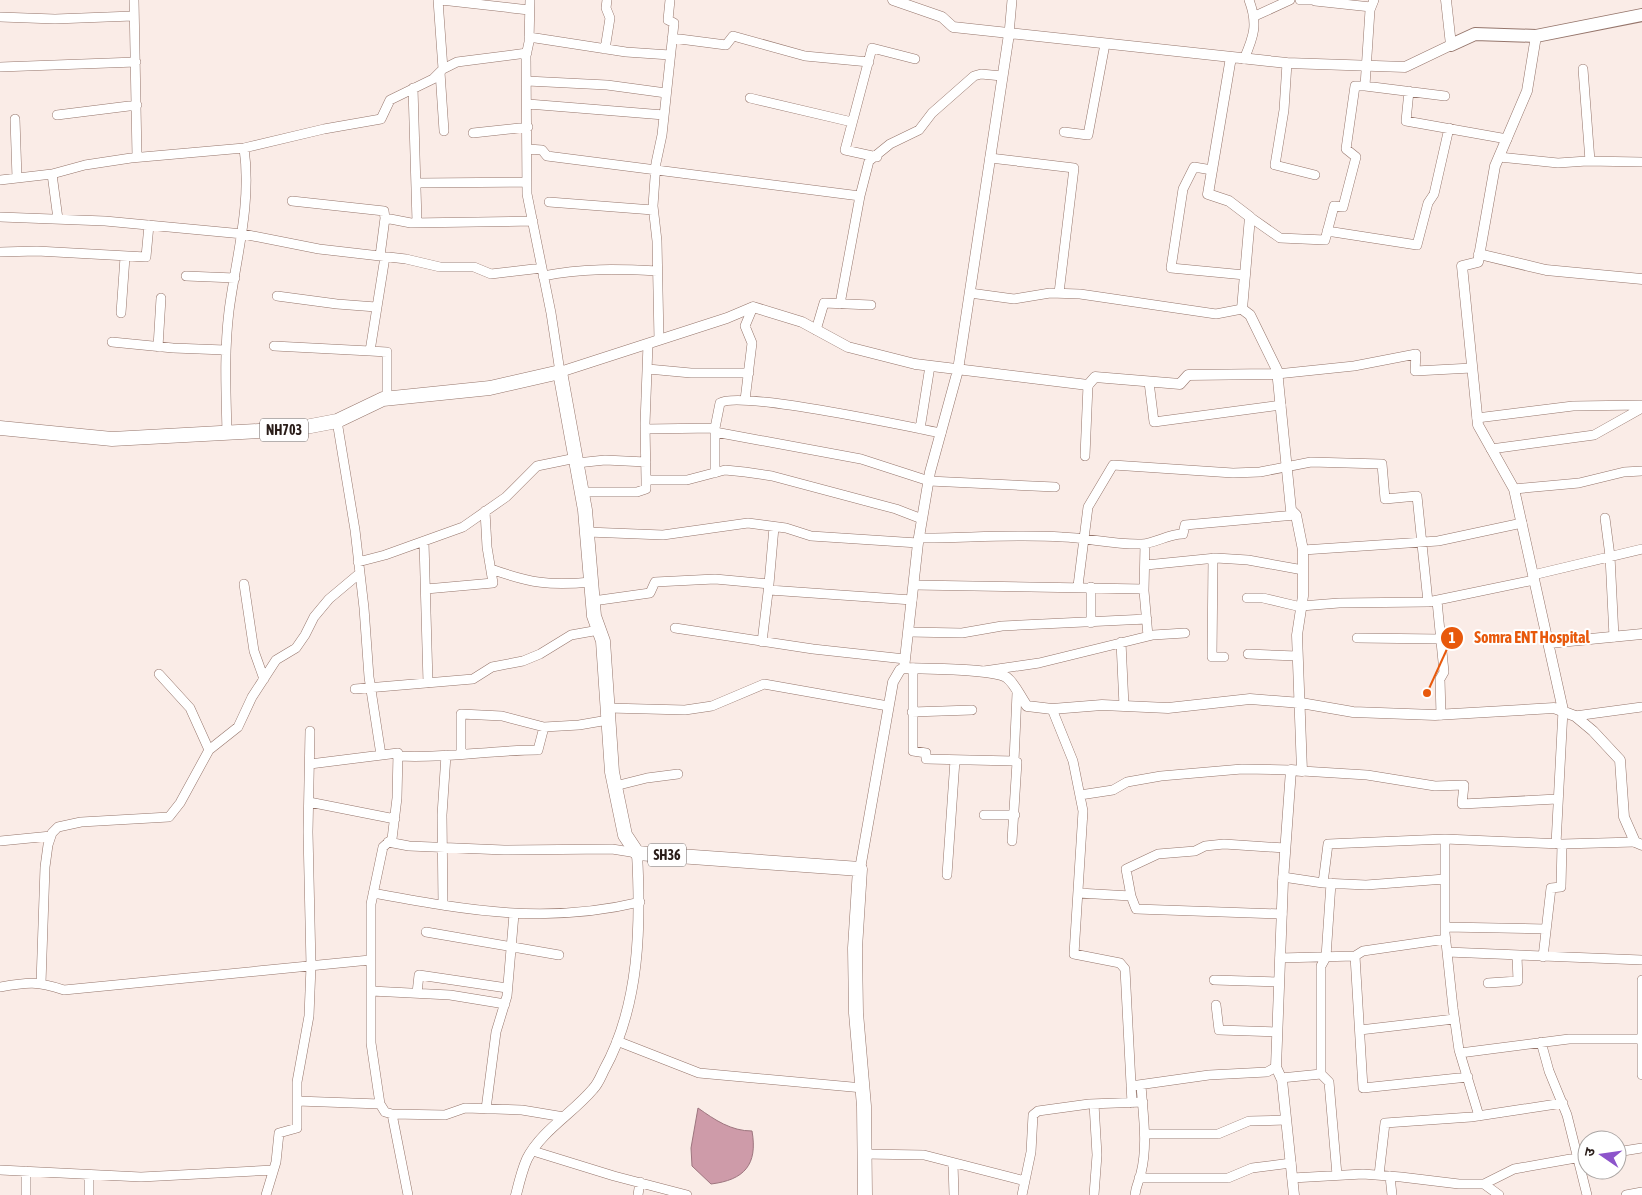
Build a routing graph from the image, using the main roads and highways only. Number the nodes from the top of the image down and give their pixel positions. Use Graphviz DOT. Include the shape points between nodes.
graph roads {
  1 [pos="1642,15"];
  2 [pos="1451,45"];
  3 [pos="560,372"];
  4 [pos="0,428"];
  5 [pos="865,1195"];
  1 -- 2 [label="main road" via="1536,36 1475,34"];
  3 -- 4 [label="highway, NH703" via="490,388 387,398 337,421 295,429 112,440"];
  3 -- 5 [label="highway, SH36" via="582,492 594,616 603,641 615,786 625,836 638,853 860,868 855,948"];
}
